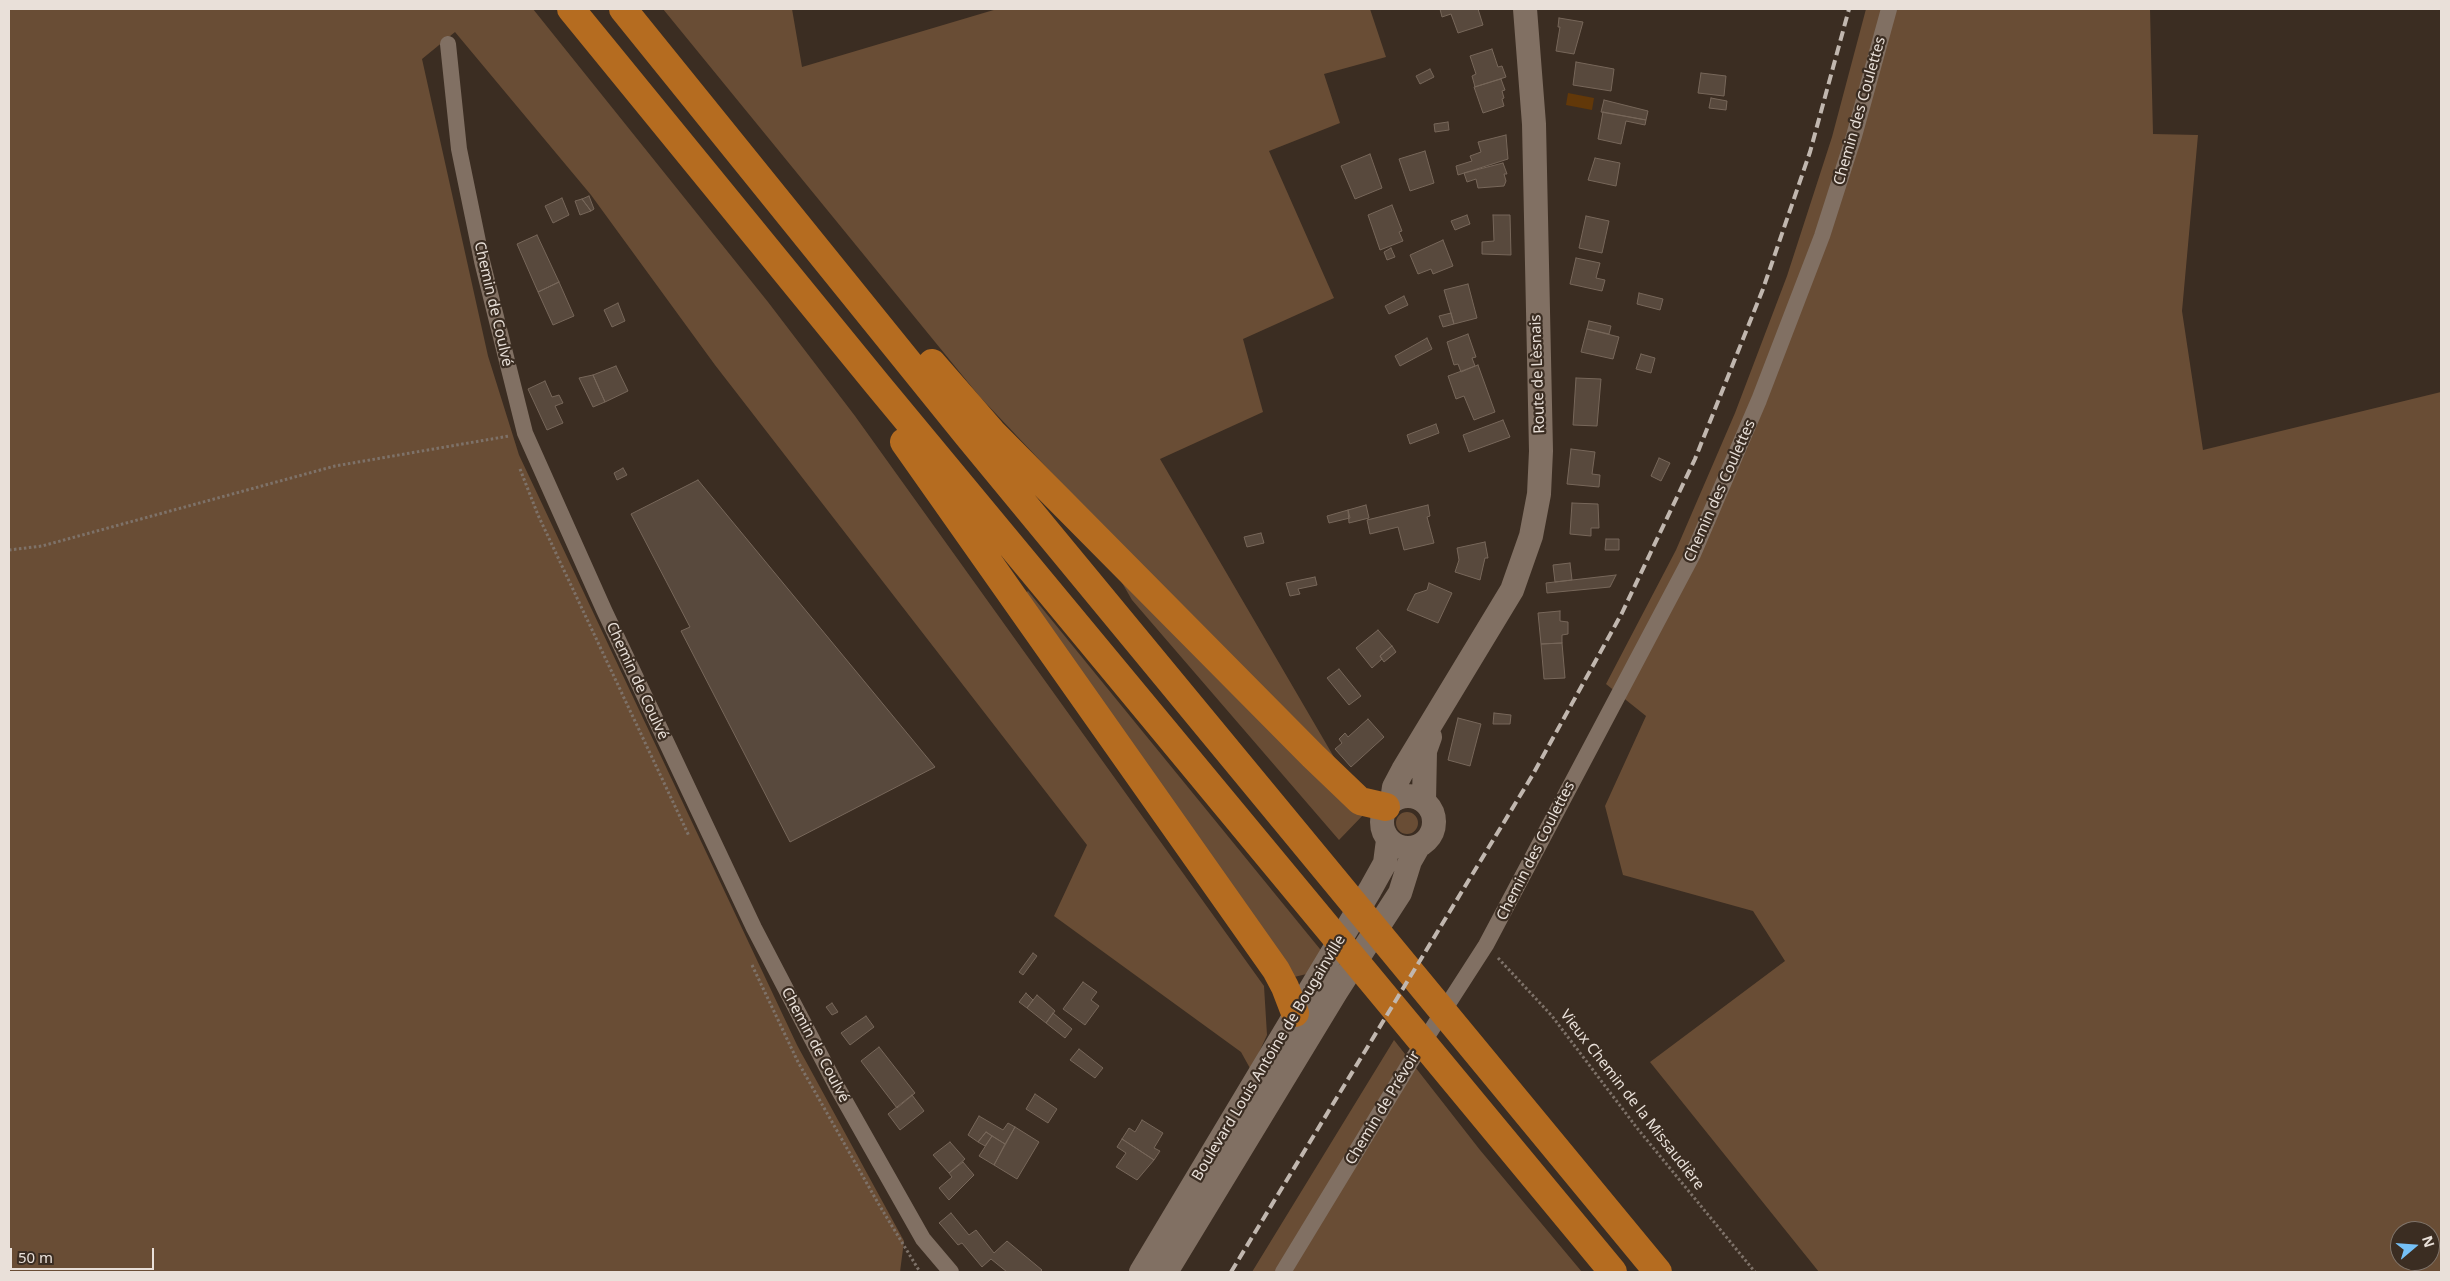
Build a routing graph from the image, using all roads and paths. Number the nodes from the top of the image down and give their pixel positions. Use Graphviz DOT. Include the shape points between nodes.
graph roads {
  1 [pos="571,9"];
  2 [pos="622,9"];
  3 [pos="1526,9"];
  4 [pos="1889,9"];
  5 [pos="448,44"];
  6 [pos="818,252"];
  7 [pos="878,385"];
  8 [pos="525,433"];
  9 [pos="9,550"];
  10 [pos="1438,714"];
  11 [pos="1424,802"];
  12 [pos="1389,804"];
  13 [pos="1388,840"];
  14 [pos="1418,847"];
  15 [pos="1486,945"];
  16 [pos="1295,1013"];
  17 [pos="951,1272"];
  18 [pos="1141,1272"];
  19 [pos="1166,1272"];
  20 [pos="1283,1272"];
  21 [pos="1613,1272"];
  22 [pos="1658,1272"];
  23 [pos="1755,1272"];
  1 -- 7 [label="highway"];
  2 -- 6 [label="highway"];
  3 -- 10 [label="main road, Route de Lèsnais" via="1534,124 1541,451 1539,494 1531,536 1512,590"];
  4 -- 15 [label="street, Chemin des Coulettes" via="1822,236 1759,400 1694,554"];
  5 -- 8 [label="street, Chemin de Coulvé" via="459,149 482,261"];
  6 -- 12 [label="highway" via="859,278 992,432 1313,756 1360,801"];
  6 -- 22 [label="highway"];
  7 -- 16 [label="highway" via="882,404 893,426 1276,970"];
  7 -- 21 [label="highway"];
  8 -- 9 [label="path" via="335,466 42,546"];
  8 -- 17 [label="street, Chemin de Coulvé" via="604,610 754,928 894,1188 923,1238"];
  10 -- 11 [label="main road, Route de Lèsnais" via="1425,751"];
  10 -- 12 [label="main road, Route de Lèsnais" via="1394,787"];
  11 -- 12 [label="main road" via="1410,796"];
  11 -- 14 [label="main road" via="1433,814 1433,830"];
  12 -- 13 [label="main road" via="1381,824"];
  13 -- 14 [label="main road" via="1402,848"];
  13 -- 16 [label="main road, Boulevard Louis Antoine de Bougainville" via="1385,863"];
  14 -- 19 [label="main road, Boulevard Louis Antoine de Bougainville" via="1400,893"];
  15 -- 20 [label="street, Chemin de Prévoir"];
  15 -- 23 [label="path, Vieux Chemin de la Missaudière" via="1552,1016 1637,1128"];
  16 -- 18 [label="main road, Boulevard Louis Antoine de Bougainville"];
}
